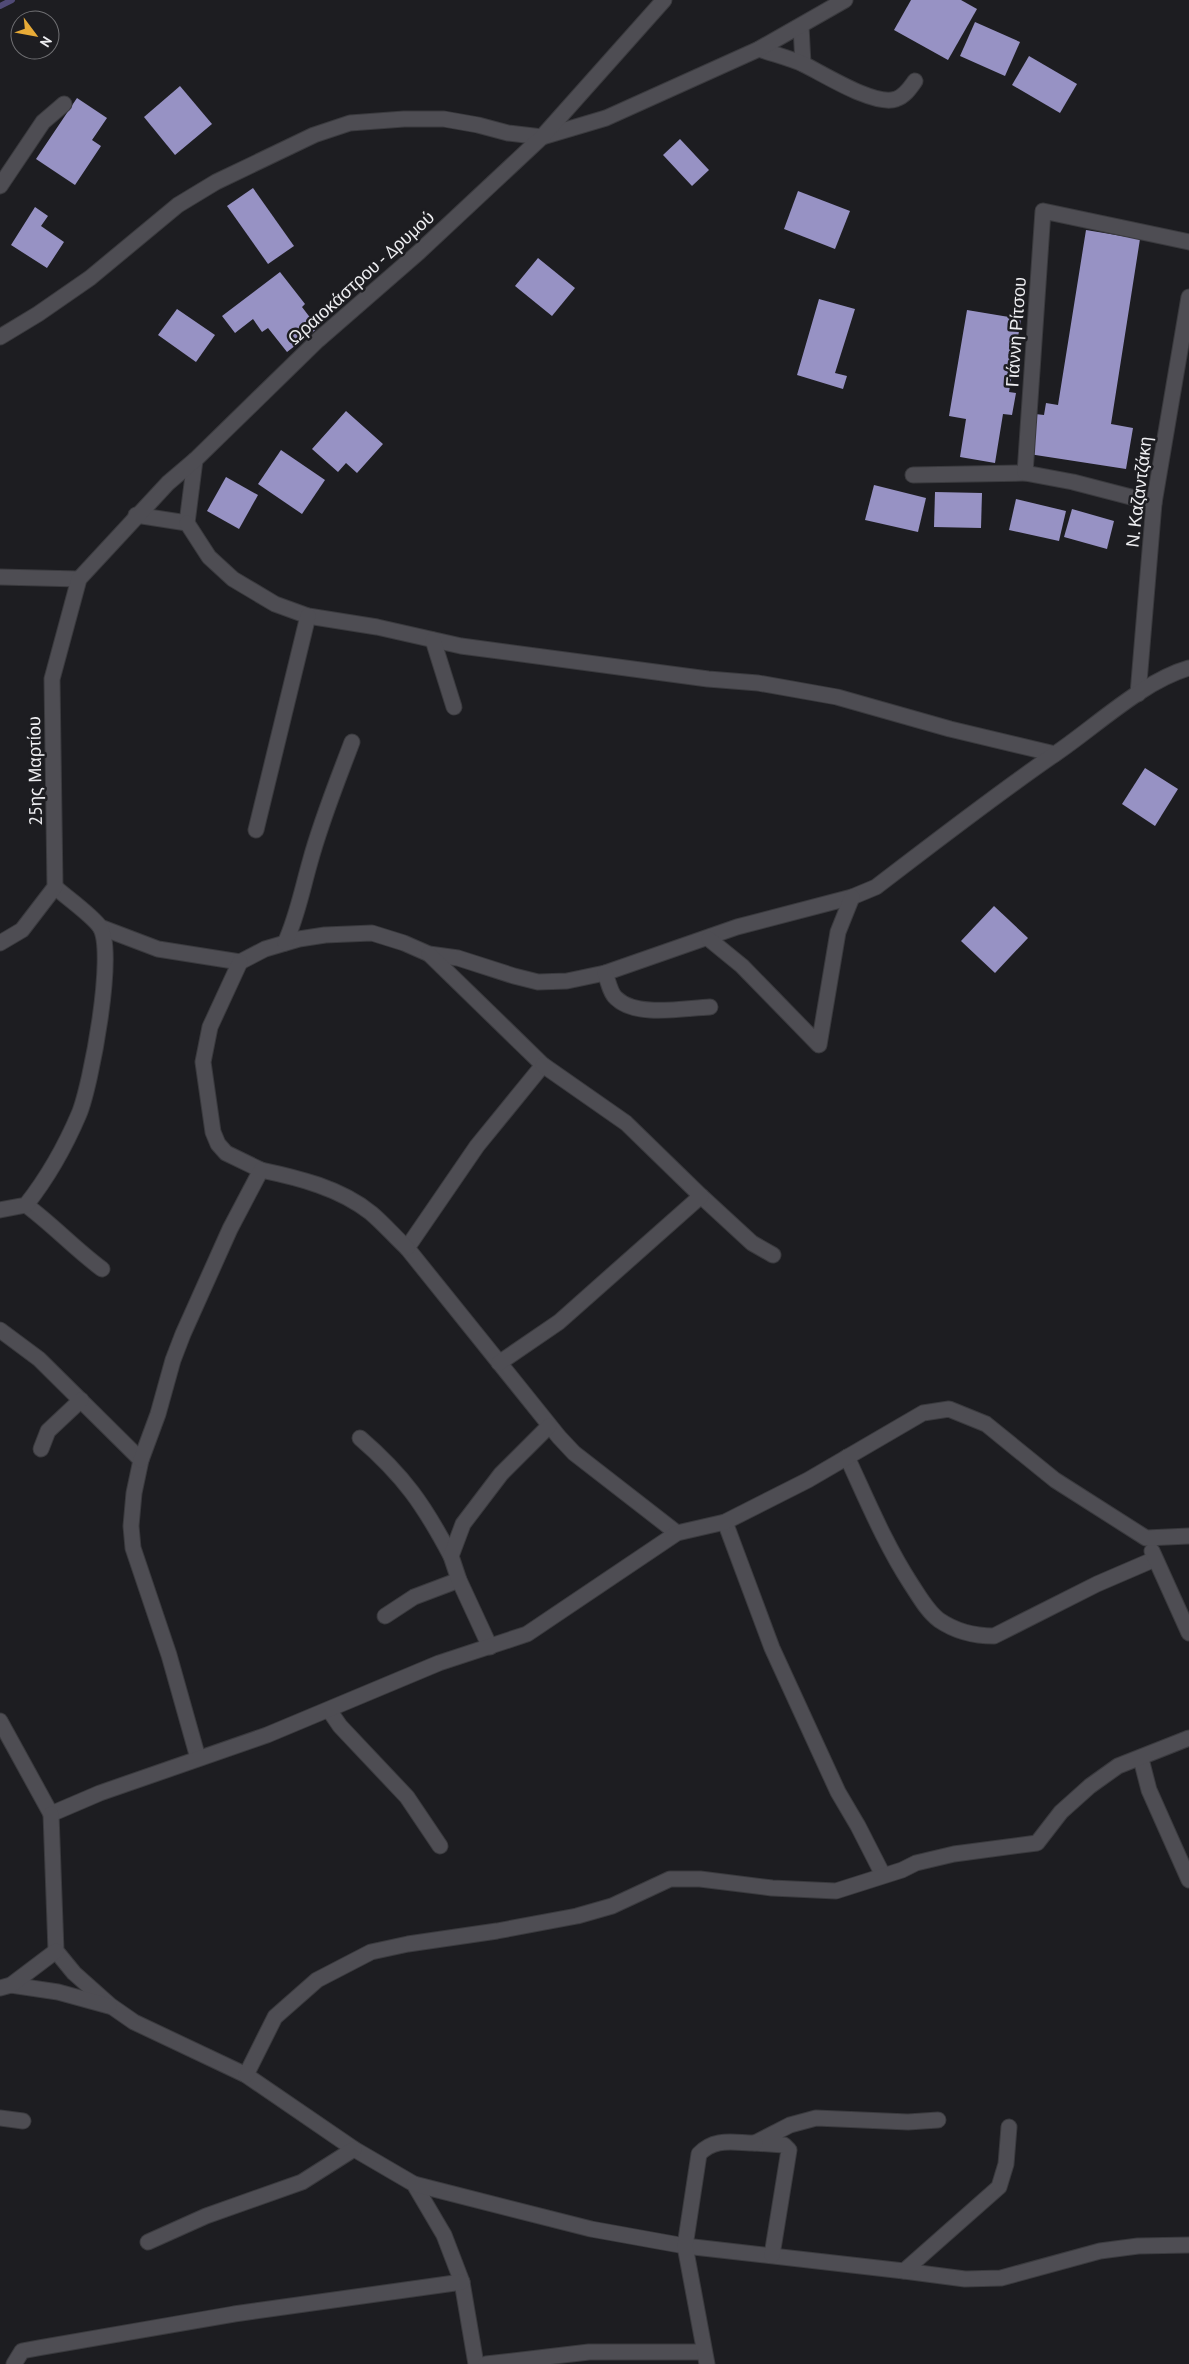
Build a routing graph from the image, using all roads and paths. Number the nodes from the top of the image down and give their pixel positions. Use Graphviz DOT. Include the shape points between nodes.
graph roads {
  1 [pos="664,0"];
  2 [pos="844,0"];
  3 [pos="801,26"];
  4 [pos="759,49"];
  5 [pos="803,64"];
  6 [pos="915,81"];
  7 [pos="64,104"];
  8 [pos="542,137"];
  9 [pos="0,186"];
  10 [pos="1189,242"];
  11 [pos="1188,304"];
  12 [pos="0,338"];
  13 [pos="195,460"];
  14 [pos="1026,473"];
  15 [pos="913,474"];
  16 [pos="1154,503"];
  17 [pos="136,515"];
  18 [pos="186,524"];
  19 [pos="0,577"];
  20 [pos="79,579"];
  21 [pos="308,616"];
  22 [pos="433,640"];
  23 [pos="1189,668"];
  24 [pos="1138,694"];
  25 [pos="454,707"];
  26 [pos="352,742"];
  27 [pos="1055,754"];
  28 [pos="256,830"];
  29 [pos="55,887"];
  30 [pos="852,897"];
  31 [pos="100,927"];
  32 [pos="708,939"];
  33 [pos="0,943"];
  34 [pos="285,944"];
  35 [pos="429,954"];
  36 [pos="240,962"];
  37 [pos="605,973"];
  38 [pos="710,1007"];
  39 [pos="543,1065"];
  40 [pos="261,1170"];
  41 [pos="701,1196"];
  42 [pos="26,1205"];
  43 [pos="0,1210"];
  44 [pos="407,1248"];
  45 [pos="773,1254"];
  46 [pos="102,1268"];
  47 [pos="0,1330"];
  48 [pos="499,1362"];
  49 [pos="82,1400"];
  50 [pos="549,1426"];
  51 [pos="360,1438"];
  52 [pos="41,1449"];
  53 [pos="847,1456"];
  54 [pos="141,1460"];
  55 [pos="725,1522"];
  56 [pos="677,1533"];
  57 [pos="1189,1536"];
  58 [pos="1146,1538"];
  59 [pos="451,1556"];
  60 [pos="1155,1559"];
  61 [pos="459,1580"];
  62 [pos="385,1616"];
  63 [pos="1189,1633"];
  64 [pos="490,1647"];
  65 [pos="329,1710"];
  66 [pos="0,1721"];
  67 [pos="1189,1738"];
  68 [pos="198,1758"];
  69 [pos="1141,1759"];
  70 [pos="51,1814"];
  71 [pos="440,1846"];
  72 [pos="883,1875"];
  73 [pos="1189,1880"];
  74 [pos="56,1951"];
  75 [pos="5,1987"];
  76 [pos="111,2006"];
  77 [pos="246,2075"];
  78 [pos="0,2118"];
  79 [pos="23,2120"];
  80 [pos="938,2120"];
  81 [pos="1009,2127"];
  82 [pos="755,2143"];
  83 [pos="354,2149"];
  84 [pos="414,2184"];
  85 [pos="148,2242"];
  86 [pos="1189,2245"];
  87 [pos="685,2246"];
  88 [pos="772,2255"];
  89 [pos="904,2271"];
  90 [pos="462,2282"];
  91 [pos="705,2358"];
  92 [pos="14,2364"];
  93 [pos="476,2364"];
  94 [pos="486,2364"];
  1 -- 8 [label="street, Ωραιοκάστρου - Δρυμού"];
  2 -- 3 [label="street"];
  3 -- 4 [label="street"];
  3 -- 5 [label="street"];
  4 -- 5 [label="street"];
  4 -- 8 [label="street" via="606,118"];
  5 -- 6 [label="street" via="847,88 877,98 895,100 905,94"];
  7 -- 9 [label="street" via="44,122"];
  8 -- 12 [label="street" via="434,119 350,123 314,135 216,182 178,206 90,278"];
  8 -- 13 [label="street, Ωραιοκάστρου - Δρυμού" via="419,252 318,340"];
  10 -- 14 [label="street, Γιάννη Ρίτσου" via="1043,211"];
  11 -- 16 [label="street, Ν. Καζαντζάκη"];
  13 -- 17 [label="street, Ωραιοκάστρου - Δρυμού"];
  13 -- 18 [label="street"];
  14 -- 15 [label="street"];
  14 -- 16 [label="street"];
  16 -- 24 [label="street, Ν. Καζαντζάκη"];
  17 -- 18 [label="street"];
  17 -- 20 [label="street, Ωραιοκάστρου - Δρυμού"];
  18 -- 21 [label="street" via="210,557 233,579 276,604"];
  19 -- 20 [label="street"];
  20 -- 29 [label="street, 25ης Μαρτίου" via="52,679"];
  21 -- 22 [label="street"];
  21 -- 28 [label="street"];
  22 -- 25 [label="street"];
  22 -- 27 [label="street" via="708,679 758,683 838,697"];
  23 -- 24 [label="street"];
  24 -- 27 [label="street"];
  26 -- 34 [label="street"];
  27 -- 30 [label="street" via="876,887"];
  29 -- 31 [label="street"];
  29 -- 33 [label="street" via="22,930"];
  30 -- 32 [label="street" via="737,927"];
  30 -- 32 [label="street" via="838,932 819,1045 742,966"];
  31 -- 36 [label="street" via="158,949"];
  31 -- 42 [label="street" via="105,943 103,996 80,1112 43,1183"];
  32 -- 37 [label="street"];
  34 -- 35 [label="street" via="325,935 372,933"];
  34 -- 36 [label="street" via="265,949"];
  35 -- 37 [label="street" via="458,958 538,982 567,981"];
  35 -- 39 [label="street"];
  36 -- 40 [label="street" via="210,1027 203,1062 213,1132 218,1144 226,1153"];
  37 -- 38 [label="street" via="615,998 629,1006 645,1010"];
  39 -- 41 [label="street" via="626,1123"];
  39 -- 44 [label="street" via="477,1146"];
  40 -- 44 [label="street" via="307,1180 335,1192 370,1212"];
  40 -- 54 [label="street" via="230,1229 183,1334"];
  41 -- 45 [label="street" via="752,1243"];
  41 -- 48 [label="street" via="566,1315"];
  42 -- 43 [label="street"];
  42 -- 46 [label="street"];
  44 -- 48 [label="street"];
  47 -- 49 [label="street" via="39,1359"];
  48 -- 50 [label="street"];
  49 -- 52 [label="street" via="48,1431"];
  49 -- 54 [label="street"];
  50 -- 56 [label="street" via="574,1453"];
  50 -- 59 [label="street" via="501,1474 463,1524"];
  51 -- 59 [label="street" via="407,1483"];
  53 -- 55 [label="street" via="808,1480"];
  53 -- 58 [label="street" via="923,1412 949,1409 986,1424 1055,1480"];
  53 -- 60 [label="street" via="891,1553 921,1601 940,1620 970,1634 994,1636"];
  54 -- 68 [label="street" via="134,1493 133,1548 170,1655"];
  55 -- 56 [label="street"];
  55 -- 72 [label="street" via="772,1648 838,1792"];
  56 -- 64 [label="street" via="527,1634"];
  57 -- 58 [label="street"];
  58 -- 60 [label="street"];
  59 -- 61 [label="street"];
  60 -- 63 [label="street"];
  61 -- 62 [label="street" via="414,1598"];
  61 -- 64 [label="street"];
  64 -- 65 [label="street" via="439,1662"];
  65 -- 68 [label="street"];
  65 -- 71 [label="street" via="407,1797"];
  66 -- 70 [label="street"];
  67 -- 69 [label="street"];
  68 -- 70 [label="street"];
  69 -- 72 [label="street" via="1118,1766 1090,1786 1061,1812 1037,1843 930,1859"];
  69 -- 73 [label="street" via="1149,1790"];
  70 -- 74 [label="street"];
  72 -- 77 [label="street" via="836,1891 670,1879 612,1906 577,1916 371,1952 317,1980 275,2017"];
  74 -- 75 [label="street"];
  74 -- 76 [label="street" via="74,1973"];
  75 -- 76 [label="street" via="58,1992"];
  76 -- 77 [label="street" via="134,2022"];
  77 -- 83 [label="street"];
  78 -- 79 [label="street"];
  80 -- 82 [label="street" via="816,2118 790,2125"];
  81 -- 89 [label="street" via="1006,2164 998,2187"];
  82 -- 87 [label="street" via="715,2142 699,2154"];
  82 -- 88 [label="street" via="784,2145 789,2150"];
  83 -- 84 [label="street"];
  83 -- 85 [label="street" via="302,2182 206,2216"];
  84 -- 87 [label="street" via="591,2229"];
  84 -- 90 [label="street" via="444,2235"];
  86 -- 89 [label="street" via="1100,2251 1001,2278 948,2278"];
  87 -- 88 [label="street"];
  87 -- 91 [label="street"];
  88 -- 89 [label="street"];
  90 -- 92 [label="street" via="234,2314 38,2348 22,2351"];
  90 -- 93 [label="street"];
  91 -- 94 [label="street" via="589,2352"];
}
